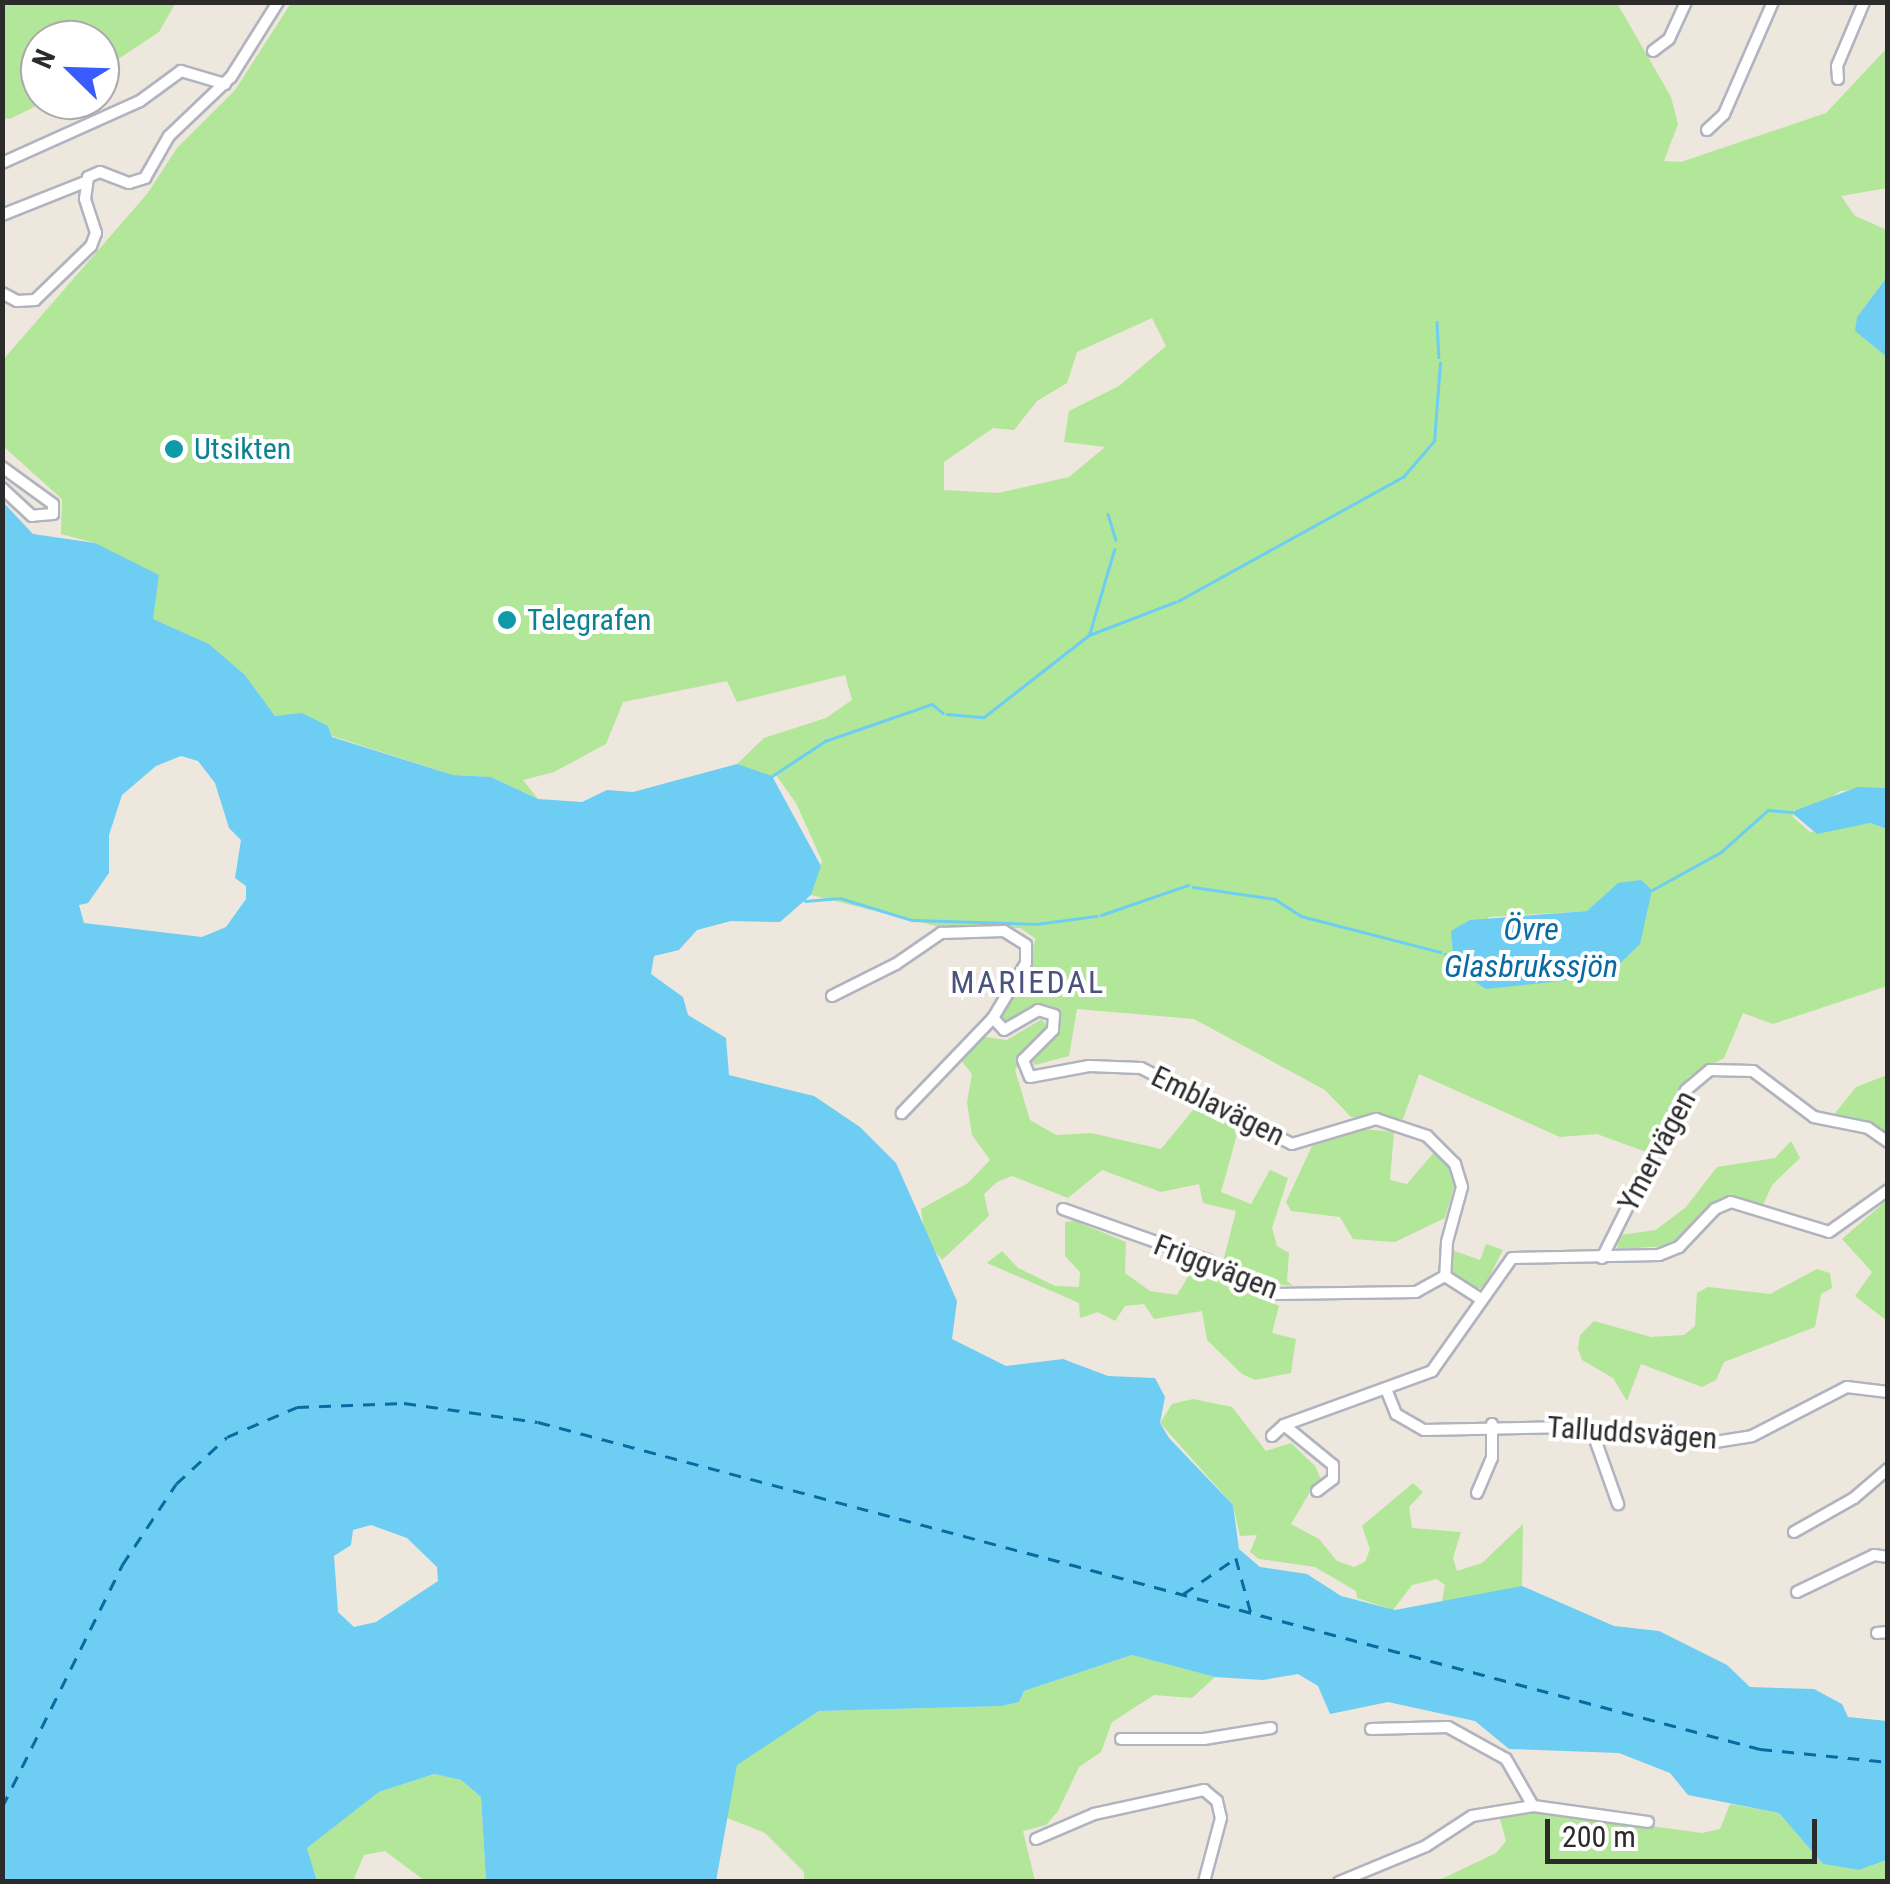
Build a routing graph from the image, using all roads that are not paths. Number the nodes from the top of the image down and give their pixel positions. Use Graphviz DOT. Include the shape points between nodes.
graph roads {
  1 [pos="278,2"];
  2 [pos="1686,2"];
  3 [pos="1773,2"];
  4 [pos="1864,2"];
  5 [pos="1653,51"];
  6 [pos="1838,79"];
  7 [pos="225,84"];
  8 [pos="1706,130"];
  9 [pos="2,163"];
  10 [pos="85,182"];
  11 [pos="2,214"];
  12 [pos="2,293"];
  13 [pos="2,467"];
  14 [pos="2,488"];
  15 [pos="832,996"];
  16 [pos="994,1018"];
  17 [pos="902,1112"];
  18 [pos="1888,1142"];
  19 [pos="1888,1190"];
  20 [pos="1063,1209"];
  21 [pos="1602,1258"];
  22 [pos="1446,1276"];
  23 [pos="1481,1299"];
  24 [pos="1386,1389"];
  25 [pos="1888,1392"];
  26 [pos="1492,1424"];
  27 [pos="1284,1425"];
  28 [pos="1590,1428"];
  29 [pos="1272,1436"];
  30 [pos="1887,1469"];
  31 [pos="1317,1491"];
  32 [pos="1477,1493"];
  33 [pos="1618,1504"];
  34 [pos="1794,1532"];
  35 [pos="1888,1558"];
  36 [pos="1798,1592"];
  37 [pos="1271,1728"];
  38 [pos="1371,1728"];
  39 [pos="1121,1739"];
  40 [pos="1192,1780"];
  41 [pos="1204,1790"];
  42 [pos="1533,1806"];
  43 [pos="1648,1822"];
  44 [pos="1036,1840"];
  45 [pos="1204,1882"];
  46 [pos="1339,1882"];
  1 -- 7 [label="street"];
  2 -- 5 [label="street" via="1669,39"];
  3 -- 8 [label="street" via="1724,114"];
  4 -- 6 [label="street" via="1837,66"];
  7 -- 9 [label="street" via="180,71 140,101"];
  7 -- 10 [label="street" via="163,142 144,178 123,182 100,172"];
  10 -- 11 [label="street"];
  10 -- 12 [label="street" via="96,233 91,246 35,300 17,302"];
  13 -- 14 [label="street" via="53,504 54,514 32,516"];
  15 -- 16 [label="street" via="941,933 1004,931 1021,940 1028,955"];
  16 -- 17 [label="street"];
  16 -- 22 [label="street, Emblavägen" via="1004,1030 1038,1010 1054,1015 1053,1030 1023,1060 1027,1076 1098,1065 1141,1068 1292,1144 1370,1119 1418,1131 1447,1152 1462,1188 1447,1242"];
  18 -- 21 [label="street, Ymervägen" via="1868,1128 1814,1117 1753,1071 1710,1070 1686,1090"];
  19 -- 21 [label="street" via="1829,1232 1731,1202 1670,1252"];
  20 -- 22 [label="street, Friggvägen" via="1207,1260 1282,1295 1416,1292"];
  21 -- 23 [label="street" via="1512,1258"];
  22 -- 23 [label="street"];
  23 -- 24 [label="street" via="1437,1367"];
  24 -- 26 [label="street, Talluddsvägen" via="1392,1410 1416,1427"];
  24 -- 27 [label="street"];
  25 -- 28 [label="street, Talluddsvägen" via="1839,1389 1740,1439 1692,1442"];
  26 -- 28 [label="street, Talluddsvägen"];
  26 -- 32 [label="street" via="1492,1458"];
  27 -- 29 [label="street"];
  27 -- 31 [label="street" via="1333,1465 1333,1480"];
  28 -- 33 [label="street"];
  30 -- 34 [label="street" via="1854,1498"];
  35 -- 36 [label="street" via="1871,1556"];
  37 -- 39 [label="street" via="1204,1739"];
  38 -- 42 [label="street" via="1435,1726 1462,1734 1506,1760"];
  40 -- 41 [label="street"];
  41 -- 44 [label="street" via="1094,1814"];
  41 -- 45 [label="street" via="1217,1801 1220,1818"];
  42 -- 43 [label="street"];
  42 -- 46 [label="street" via="1472,1816 1426,1846"];
}
